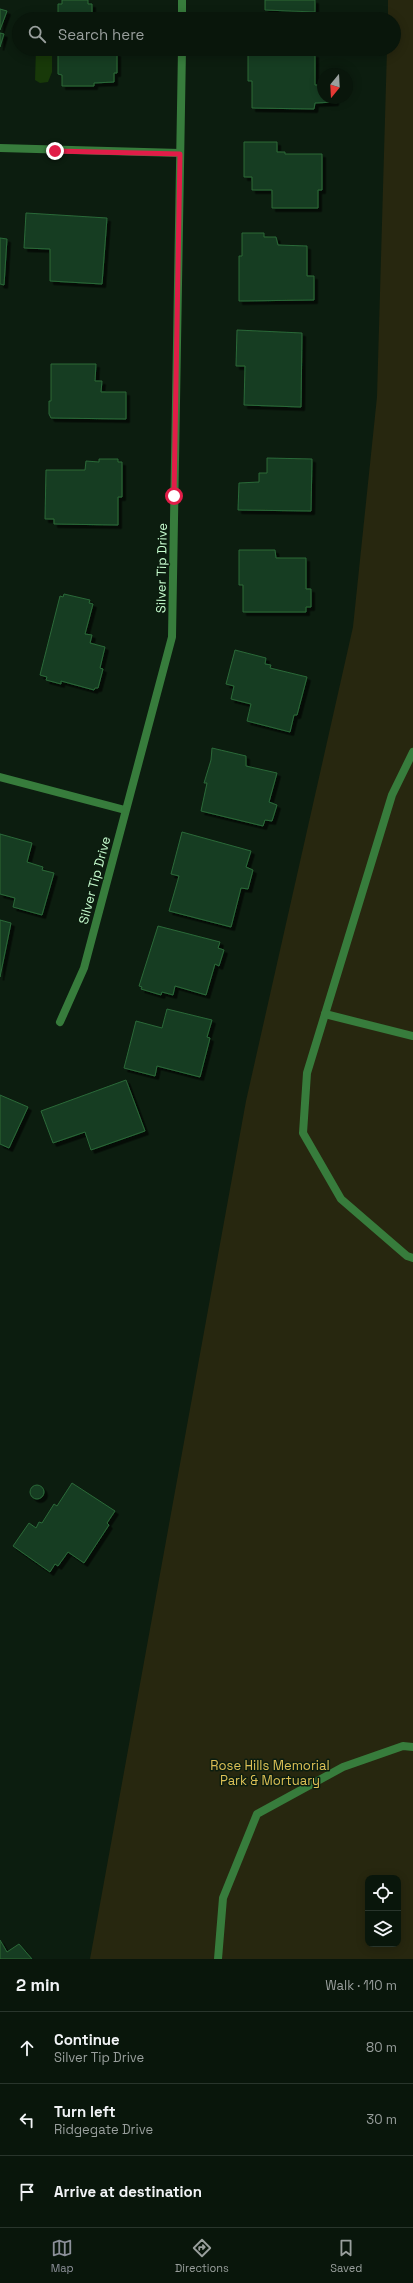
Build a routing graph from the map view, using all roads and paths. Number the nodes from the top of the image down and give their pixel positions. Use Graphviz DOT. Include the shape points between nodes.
graph roads {
  1 [pos="182,0"];
  2 [pos="182,12"];
  3 [pos="182,56"];
  4 [pos="0,148"];
  5 [pos="180,154"];
  6 [pos="413,752"];
  7 [pos="0,777"];
  8 [pos="125,810"];
  9 [pos="325,1014"];
  10 [pos="60,1022"];
  11 [pos="413,1036"];
  12 [pos="413,1258"];
  13 [pos="413,1747"];
  14 [pos="218,1959"];
  1 -- 2 [label="street"];
  3 -- 5 [label="street, Silver Tip Drive"];
  4 -- 5 [label="street"];
  5 -- 8 [label="street, Silver Tip Drive" via="172,637"];
  6 -- 9 [label="street" via="392,795"];
  7 -- 8 [label="street"];
  8 -- 10 [label="street, Silver Tip Drive" via="84,968"];
  9 -- 11 [label="street"];
  9 -- 12 [label="street" via="307,1073 303,1133 341,1200 407,1256"];
  13 -- 14 [label="street" via="403,1746 343,1767 257,1814 223,1898"];
}
